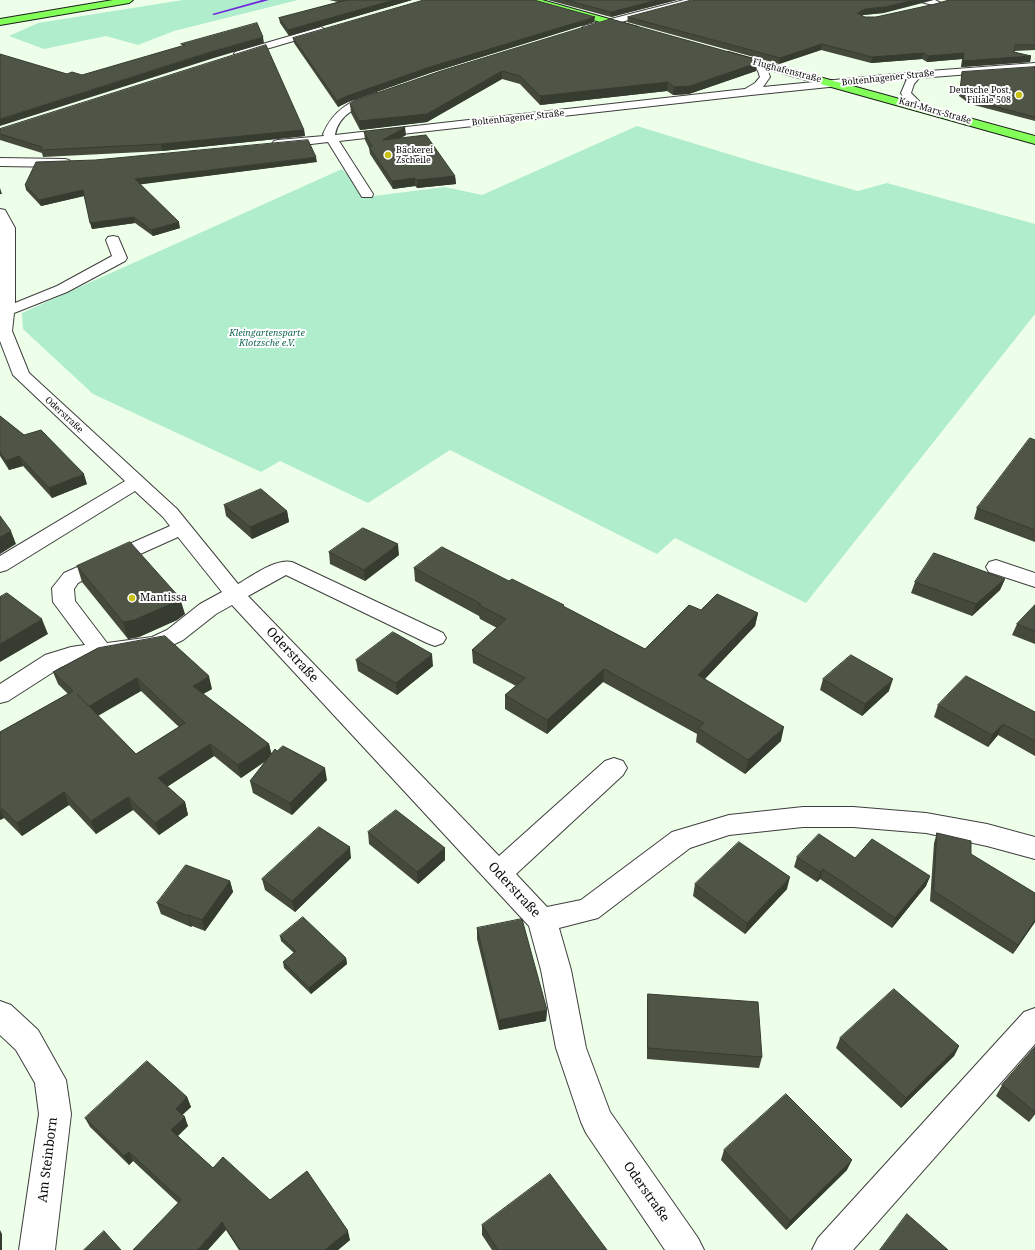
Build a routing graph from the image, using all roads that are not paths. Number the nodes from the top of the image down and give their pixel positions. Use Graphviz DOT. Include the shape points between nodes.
graph roads {
  1 [pos="96,0"];
  2 [pos="129,0"];
  3 [pos="532,0"];
  4 [pos="694,0"];
  5 [pos="940,3"];
  6 [pos="923,4"];
  7 [pos="0,16"];
  8 [pos="0,22"];
  9 [pos="610,22"];
  10 [pos="330,28"];
  11 [pos="580,30"];
  12 [pos="646,32"];
  13 [pos="717,52"];
  14 [pos="226,58"];
  15 [pos="757,63"];
  16 [pos="1035,66"];
  17 [pos="916,75"];
  18 [pos="835,83"];
  19 [pos="389,91"];
  20 [pos="746,93"];
  21 [pos="919,107"];
  22 [pos="332,138"];
  23 [pos="1035,140"];
  24 [pos="267,145"];
  25 [pos="0,162"];
  26 [pos="75,163"];
  27 [pos="367,194"];
  28 [pos="0,214"];
  29 [pos="113,240"];
  30 [pos="7,311"];
  31 [pos="137,482"];
  32 [pos="182,528"];
  33 [pos="0,565"];
  34 [pos="996,567"];
  35 [pos="1035,580"];
  36 [pos="235,595"];
  37 [pos="435,638"];
  38 [pos="100,650"];
  39 [pos="0,695"];
  40 [pos="614,768"];
  41 [pos="1035,848"];
  42 [pos="499,873"];
  43 [pos="542,920"];
  44 [pos="0,1015"];
  45 [pos="1035,1022"];
  46 [pos="37,1250"];
  47 [pos="686,1250"];
  48 [pos="830,1250"];
  1 -- 7 [label="main road"];
  2 -- 8 [label="main road"];
  3 -- 9 [label="main road"];
  4 -- 9 [label="street"];
  5 -- 6 [label="street"];
  9 -- 11 [label="street"];
  9 -- 12 [label="main road"];
  10 -- 14 [label="street"];
  13 -- 15 [label="main road, Flughafenstraße"];
  15 -- 18 [label="main road, Flughafenstraße"];
  15 -- 20 [label="street" via="765,77 760,85"];
  16 -- 17 [label="street, Boltenhagener Straße"];
  17 -- 18 [label="street, Boltenhagener Straße"];
  17 -- 21 [label="street" via="906,93"];
  18 -- 20 [label="street, Boltenhagener Straße"];
  18 -- 21 [label="main road, Karl-Marx-Straße"];
  19 -- 22 [label="street" via="352,105 337,115 329,134"];
  20 -- 22 [label="street, Boltenhagener Straße"];
  21 -- 23 [label="main road, Karl-Marx-Straße"];
  22 -- 24 [label="street, Boltenhagener Straße"];
  22 -- 27 [label="street"];
  25 -- 26 [label="street"];
  28 -- 30 [label="street, Oderstraße" via="8,228"];
  29 -- 30 [label="street" via="120,258 62,289"];
  30 -- 31 [label="street, Oderstraße" via="4,331 21,375"];
  31 -- 32 [label="street, Oderstraße"];
  31 -- 33 [label="street"];
  32 -- 36 [label="street, Oderstraße"];
  32 -- 38 [label="street" via="82,572 71,578 63,588 64,602"];
  34 -- 35 [label="street"];
  36 -- 37 [label="street" via="285,567"];
  36 -- 38 [label="street" via="208,610 175,635 156,644"];
  36 -- 42 [label="street, Oderstraße"];
  38 -- 39 [label="street" via="53,661"];
  40 -- 42 [label="street"];
  41 -- 43 [label="street" via="926,823 853,817 803,817 729,825 681,840 588,910"];
  42 -- 43 [label="street, Oderstraße"];
  43 -- 47 [label="street, Oderstraße" via="556,970 570,1048 597,1122"];
  44 -- 46 [label="street, Am Steinborn" via="27,1040 50,1080 55,1114"];
  45 -- 48 [label="street"];
}
